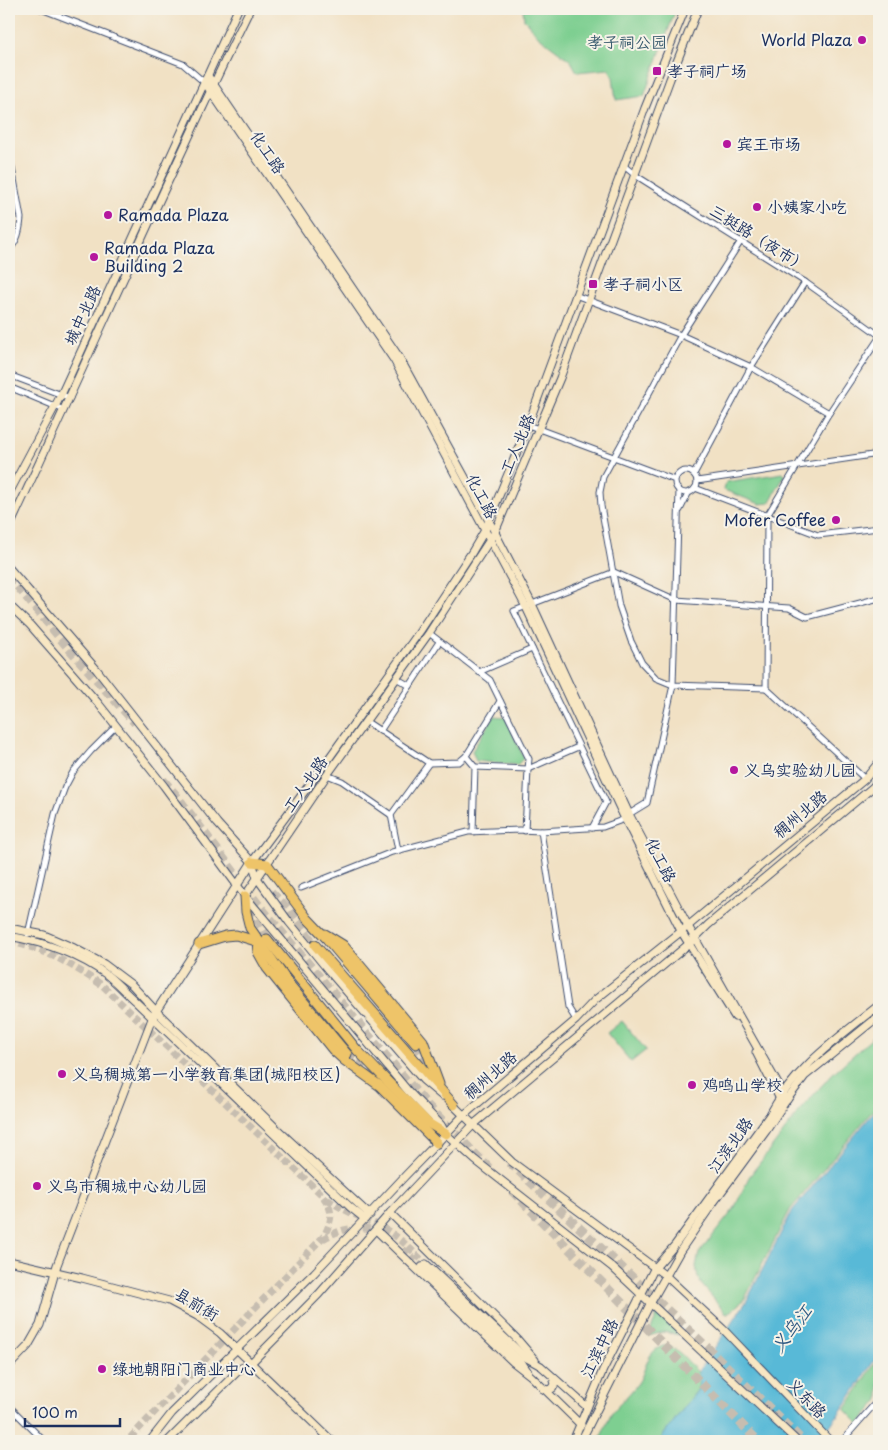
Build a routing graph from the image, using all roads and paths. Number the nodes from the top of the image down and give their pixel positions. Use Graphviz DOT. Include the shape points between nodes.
graph roads {
  1 [pos="13,9"];
  2 [pos="41,9"];
  3 [pos="238,9"];
  4 [pos="250,9"];
  5 [pos="685,9"];
  6 [pos="698,9"];
  7 [pos="9,15"];
  8 [pos="206,79"];
  9 [pos="211,87"];
  10 [pos="9,151"];
  11 [pos="624,166"];
  12 [pos="635,175"];
  13 [pos="741,241"];
  14 [pos="9,250"];
  15 [pos="805,282"];
  16 [pos="575,295"];
  17 [pos="588,300"];
  18 [pos="681,335"];
  19 [pos="879,336"];
  20 [pos="751,367"];
  21 [pos="9,374"];
  22 [pos="9,388"];
  23 [pos="61,395"];
  24 [pos="70,398"];
  25 [pos="54,406"];
  26 [pos="64,410"];
  27 [pos="829,413"];
  28 [pos="528,425"];
  29 [pos="539,429"];
  30 [pos="879,454"];
  31 [pos="614,458"];
  32 [pos="798,465"];
  33 [pos="694,474"];
  34 [pos="675,480"];
  35 [pos="697,480"];
  36 [pos="695,488"];
  37 [pos="679,490"];
  38 [pos="689,492"];
  39 [pos="9,493"];
  40 [pos="679,513"];
  41 [pos="767,516"];
  42 [pos="489,521"];
  43 [pos="9,528"];
  44 [pos="879,528"];
  45 [pos="485,530"];
  46 [pos="492,535"];
  47 [pos="9,568"];
  48 [pos="614,572"];
  49 [pos="879,598"];
  50 [pos="676,600"];
  51 [pos="9,604"];
  52 [pos="529,605"];
  53 [pos="766,606"];
  54 [pos="429,633"];
  55 [pos="440,642"];
  56 [pos="532,649"];
  57 [pos="479,672"];
  58 [pos="396,678"];
  59 [pos="410,686"];
  60 [pos="673,686"];
  61 [pos="766,688"];
  62 [pos="500,701"];
  63 [pos="366,722"];
  64 [pos="116,726"];
  65 [pos="380,731"];
  66 [pos="578,747"];
  67 [pos="466,756"];
  68 [pos="879,762"];
  69 [pos="429,763"];
  70 [pos="475,767"];
  71 [pos="528,769"];
  72 [pos="327,775"];
  73 [pos="865,779"];
  74 [pos="879,779"];
  75 [pos="391,815"];
  76 [pos="627,816"];
  77 [pos="592,828"];
  78 [pos="525,831"];
  79 [pos="473,832"];
  80 [pos="541,832"];
  81 [pos="398,850"];
  82 [pos="252,862"];
  83 [pos="267,864"];
  84 [pos="258,878"];
  85 [pos="237,885"];
  86 [pos="301,888"];
  87 [pos="245,896"];
  88 [pos="688,926"];
  89 [pos="9,928"];
  90 [pos="681,931"];
  91 [pos="319,932"];
  92 [pos="9,936"];
  93 [pos="28,936"];
  94 [pos="692,940"];
  95 [pos="263,941"];
  96 [pos="199,944"];
  97 [pos="316,944"];
  98 [pos="879,1005"];
  99 [pos="154,1014"];
  100 [pos="879,1016"];
  101 [pos="576,1020"];
  102 [pos="416,1044"];
  103 [pos="347,1054"];
  104 [pos="443,1093"];
  105 [pos="781,1094"];
  106 [pos="785,1103"];
  107 [pos="454,1105"];
  108 [pos="464,1115"];
  109 [pos="473,1125"];
  110 [pos="446,1134"];
  111 [pos="456,1142"];
  112 [pos="437,1143"];
  113 [pos="390,1213"];
  114 [pos="368,1217"];
  115 [pos="376,1230"];
  116 [pos="9,1261"];
  117 [pos="654,1269"];
  118 [pos="55,1272"];
  119 [pos="666,1276"];
  120 [pos="641,1295"];
  121 [pos="650,1304"];
  122 [pos="236,1349"];
  123 [pos="250,1364"];
  124 [pos="9,1366"];
  125 [pos="540,1366"];
  126 [pos="530,1376"];
  127 [pos="553,1377"];
  128 [pos="544,1389"];
  129 [pos="879,1399"];
  130 [pos="9,1406"];
  131 [pos="587,1407"];
  132 [pos="581,1425"];
  133 [pos="44,1441"];
  134 [pos="150,1441"];
  135 [pos="168,1441"];
  136 [pos="332,1441"];
  137 [pos="573,1441"];
  138 [pos="582,1441"];
  139 [pos="797,1441"];
  140 [pos="830,1441"];
  141 [pos="842,1441"];
  1 -- 7 [label="street"];
  2 -- 8 [label="street, 化工路" via="183,64"];
  3 -- 8 [label="main road, 城中北路"];
  4 -- 9 [label="main road, 城中北路"];
  5 -- 11 [label="main road, 工人北路"];
  6 -- 12 [label="main road, 工人北路"];
  8 -- 9 [label="main road, 化工路"];
  8 -- 23 [label="main road, 城中北路"];
  9 -- 24 [label="main road, 城中北路"];
  9 -- 42 [label="main road, 化工路" via="399,357"];
  9 -- 45 [label="main road, 化工路" via="394,360"];
  10 -- 14 [label="street" via="22,218 14,245"];
  11 -- 12 [label="street, 三挺路（夜市）"];
  11 -- 16 [label="main road, 工人北路"];
  12 -- 13 [label="street, 三挺路（夜市）"];
  12 -- 17 [label="main road, 工人北路"];
  13 -- 15 [label="street, 三挺路（夜市）"];
  13 -- 18 [label="street"];
  15 -- 19 [label="street, 三挺路（夜市）"];
  15 -- 20 [label="street"];
  16 -- 17 [label="street"];
  16 -- 28 [label="main road, 工人北路"];
  17 -- 18 [label="street"];
  17 -- 29 [label="main road, 工人北路"];
  18 -- 20 [label="street"];
  18 -- 31 [label="street"];
  19 -- 27 [label="street"];
  20 -- 27 [label="street"];
  20 -- 33 [label="street"];
  21 -- 23 [label="street"];
  22 -- 25 [label="street"];
  23 -- 24 [label="street"];
  23 -- 25 [label="main road, 城中北路"];
  24 -- 26 [label="main road, 城中北路"];
  25 -- 26 [label="street"];
  25 -- 39 [label="main road, 城中北路"];
  26 -- 43 [label="main road, 城中北路"];
  27 -- 32 [label="street"];
  28 -- 29 [label="street"];
  28 -- 42 [label="main road, 工人北路"];
  29 -- 31 [label="street"];
  29 -- 46 [label="main road, 工人北路"];
  30 -- 32 [label="street"];
  31 -- 34 [label="street"];
  31 -- 48 [label="street" via="603,477 600,506"];
  32 -- 35 [label="street"];
  32 -- 41 [label="street"];
  33 -- 34 [label="street" via="681,472"];
  33 -- 35 [label="street"];
  34 -- 37 [label="street"];
  35 -- 36 [label="street"];
  36 -- 38 [label="street"];
  36 -- 41 [label="street"];
  37 -- 38 [label="street"];
  37 -- 40 [label="street"];
  38 -- 40 [label="street"];
  40 -- 50 [label="street"];
  41 -- 44 [label="street" via="818,535"];
  41 -- 53 [label="street"];
  42 -- 45 [label="main road, 工人北路"];
  42 -- 46 [label="main road, 化工路"];
  45 -- 46 [label="main road, 化工路"];
  45 -- 82 [label="main road, 工人北路" via="385,680"];
  46 -- 52 [label="main road, 化工路"];
  46 -- 54 [label="main road, 工人北路"];
  47 -- 82 [label="main road"];
  48 -- 50 [label="street"];
  48 -- 52 [label="street"];
  48 -- 60 [label="street" via="620,606 642,663 656,678"];
  49 -- 53 [label="street" via="807,617 788,608"];
  50 -- 53 [label="street"];
  50 -- 60 [label="street"];
  51 -- 64 [label="main road"];
  52 -- 56 [label="street" via="514,611"];
  52 -- 76 [label="main road, 化工路"];
  53 -- 61 [label="street"];
  54 -- 55 [label="street"];
  54 -- 58 [label="main road, 工人北路"];
  55 -- 57 [label="street"];
  55 -- 59 [label="street"];
  56 -- 57 [label="street"];
  56 -- 66 [label="street"];
  57 -- 62 [label="street" via="490,680"];
  58 -- 59 [label="street"];
  58 -- 63 [label="main road, 工人北路"];
  59 -- 65 [label="street"];
  60 -- 61 [label="street"];
  60 -- 76 [label="street" via="646,803"];
  61 -- 73 [label="street"];
  62 -- 67 [label="street"];
  62 -- 71 [label="street" via="528,759"];
  63 -- 65 [label="street"];
  63 -- 72 [label="main road, 工人北路"];
  64 -- 85 [label="main road"];
  64 -- 93 [label="street" via="73,772 65,787"];
  65 -- 69 [label="street"];
  66 -- 71 [label="street"];
  66 -- 77 [label="street" via="606,802"];
  67 -- 69 [label="street" via="459,762"];
  67 -- 70 [label="street"];
  68 -- 73 [label="main road, 稠州北路"];
  69 -- 75 [label="street"];
  70 -- 71 [label="street"];
  70 -- 79 [label="street"];
  71 -- 78 [label="street"];
  72 -- 75 [label="street" via="342,781"];
  72 -- 83 [label="main road, 工人北路"];
  73 -- 88 [label="main road, 稠州北路"];
  74 -- 94 [label="main road, 稠州北路"];
  75 -- 81 [label="street"];
  76 -- 77 [label="street" via="603,827"];
  76 -- 88 [label="main road, 化工路"];
  76 -- 90 [label="main road, 化工路"];
  77 -- 80 [label="street"];
  78 -- 79 [label="street"];
  78 -- 80 [label="street"];
  79 -- 81 [label="street"];
  80 -- 101 [label="street" via="568,1007"];
  81 -- 86 [label="street"];
  82 -- 83 [label="highway"];
  82 -- 84 [label="main road, 义东路"];
  82 -- 85 [label="main road, 工人北路"];
  83 -- 84 [label="main road, 工人北路"];
  83 -- 91 [label="highway"];
  84 -- 87 [label="main road, 工人北路"];
  84 -- 107 [label="main road, 义东路" via="328,970 423,1080"];
  85 -- 87 [label="main road"];
  85 -- 96 [label="main road, 工人北路"];
  87 -- 95 [label="highway" via="250,928"];
  87 -- 110 [label="main road"];
  88 -- 90 [label="main road, 稠州北路"];
  88 -- 94 [label="main road, 化工路"];
  89 -- 93 [label="main road"];
  90 -- 94 [label="main road, 化工路"];
  90 -- 101 [label="main road, 稠州北路" via="595,1000"];
  91 -- 102 [label="highway"];
  91 -- 104 [label="highway" via="343,945 423,1041"];
  92 -- 93 [label="main road"];
  93 -- 99 [label="main road" via="86,962"];
  94 -- 105 [label="main road, 化工路"];
  94 -- 109 [label="main road, 稠州北路"];
  95 -- 96 [label="highway" via="225,936"];
  95 -- 103 [label="highway" via="289,984"];
  95 -- 110 [label="highway" via="357,1050 428,1123"];
  95 -- 112 [label="highway" via="258,952 267,968 333,1050 380,1086"];
  96 -- 99 [label="main road, 工人北路"];
  97 -- 104 [label="highway"];
  98 -- 105 [label="main road, 江滨北路" via="827,1046"];
  99 -- 114 [label="main road" via="350,1207"];
  99 -- 118 [label="main road, 工人北路"];
  100 -- 106 [label="main road, 江滨北路" via="805,1076"];
  101 -- 108 [label="main road, 稠州北路"];
  104 -- 107 [label="highway"];
  105 -- 106 [label="main road, 化工路"];
  105 -- 117 [label="main road, 江滨北路" via="769,1116"];
  106 -- 119 [label="main road, 江滨北路" via="680,1251"];
  107 -- 108 [label="main road, 义东路"];
  108 -- 109 [label="main road, 义东路"];
  108 -- 110 [label="main road, 稠州北路"];
  109 -- 111 [label="main road, 稠州北路"];
  109 -- 117 [label="main road, 义东路" via="512,1162"];
  110 -- 111 [label="main road"];
  110 -- 112 [label="main road, 稠州北路"];
  111 -- 113 [label="main road, 稠州北路"];
  111 -- 120 [label="main road" via="612,1266"];
  112 -- 114 [label="main road, 稠州北路"];
  113 -- 115 [label="main road, 稠州北路"];
  113 -- 125 [label="main road"];
  114 -- 122 [label="main road, 稠州北路"];
  115 -- 123 [label="main road, 稠州北路"];
  115 -- 126 [label="main road"];
  116 -- 118 [label="main road, 县前街"];
  117 -- 119 [label="main road, 义东路"];
  117 -- 120 [label="main road, 江滨中路"];
  118 -- 122 [label="main road, 县前街" via="169,1301 197,1316"];
  118 -- 124 [label="main road, 工人北路" via="40,1325 28,1346"];
  119 -- 121 [label="main road, 江滨中路"];
  119 -- 140 [label="main road, 义东路" via="723,1329"];
  120 -- 121 [label="main road"];
  120 -- 131 [label="main road, 江滨中路"];
  121 -- 138 [label="main road, 江滨中路"];
  121 -- 139 [label="main road"];
  122 -- 123 [label="main road, 县前街"];
  122 -- 134 [label="main road, 稠州北路" via="172,1413"];
  123 -- 135 [label="main road, 稠州北路" via="241,1368"];
  123 -- 136 [label="main road, 县前街"];
  125 -- 126 [label="main road" via="525,1357 424,1266 522,1363"];
  125 -- 127 [label="main road"];
  126 -- 128 [label="main road"];
  127 -- 128 [label="main road" via="553,1388"];
  127 -- 131 [label="main road"];
  128 -- 132 [label="main road"];
  129 -- 141 [label="street"];
  130 -- 133 [label="street"];
  131 -- 132 [label="main road, 江滨中路"];
  132 -- 137 [label="main road, 江滨中路"];
}
